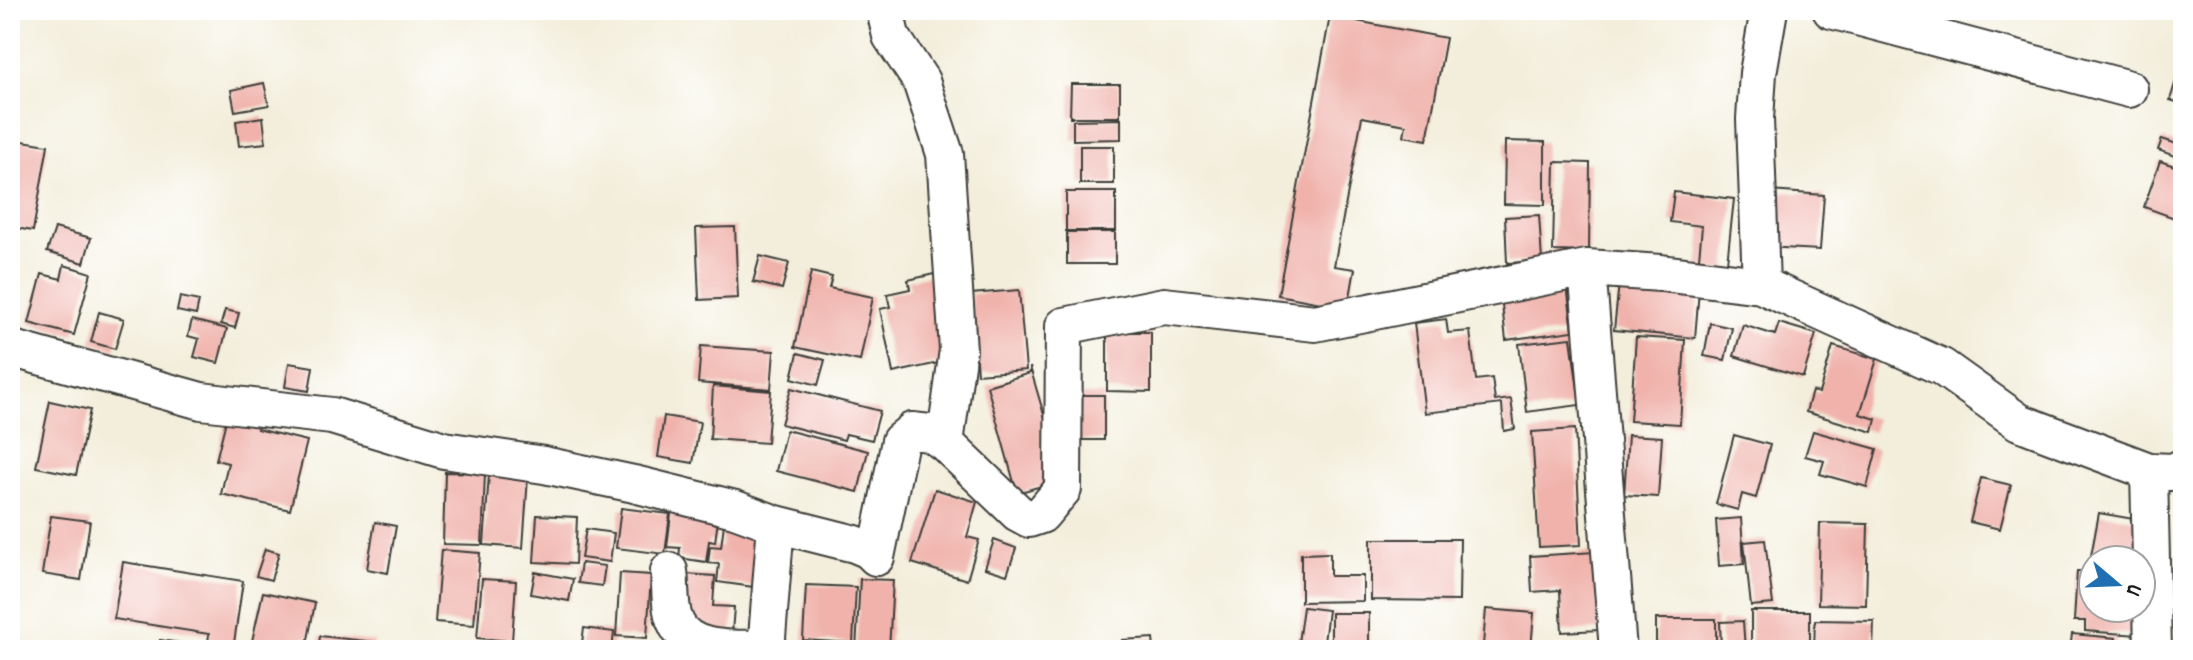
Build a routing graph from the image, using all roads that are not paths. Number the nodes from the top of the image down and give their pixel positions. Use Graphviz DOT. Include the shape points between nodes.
graph roads {
  1 [pos="885,10"];
  2 [pos="1769,10"];
  3 [pos="1831,10"];
  4 [pos="2129,89"];
  5 [pos="1587,268"];
  6 [pos="1761,285"];
  7 [pos="10,348"];
  8 [pos="945,443"];
  9 [pos="2166,469"];
  10 [pos="776,524"];
  11 [pos="669,571"];
  12 [pos="766,649"];
  13 [pos="1618,650"];
  14 [pos="2153,650"];
  1 -- 8 [label="street" via="891,36 921,81 945,154 958,350"];
  2 -- 6 [label="street" via="1755,119"];
  3 -- 4 [label="street"];
  5 -- 6 [label="street"];
  5 -- 8 [label="street" via="1315,323 1164,306 1064,326 1063,489 1041,515 1029,519"];
  5 -- 13 [label="street"];
  6 -- 9 [label="street" via="1942,367 2019,422"];
  7 -- 10 [label="street" via="201,401 332,416 444,450 619,481"];
  8 -- 10 [label="street" via="930,433 912,431 900,441 876,557 855,544"];
  9 -- 14 [label="street"];
  10 -- 12 [label="street"];
  11 -- 12 [label="street" via="673,618 680,631 713,647"];
}
